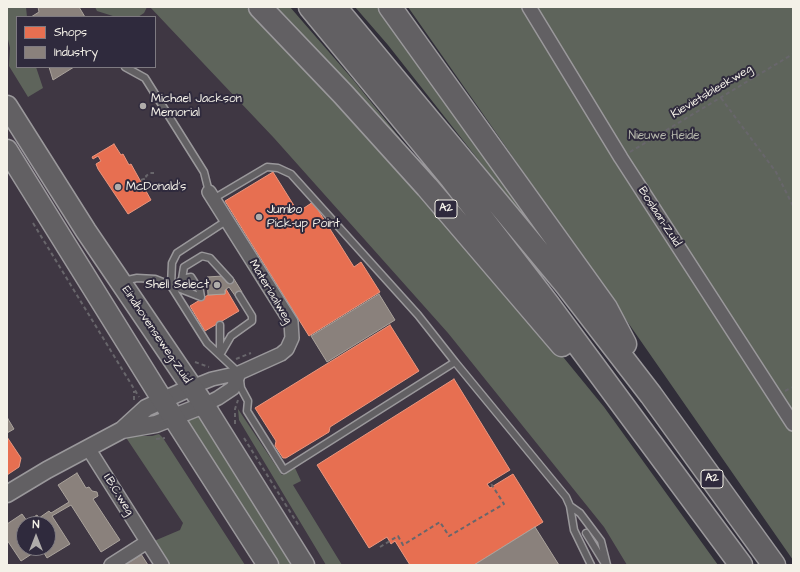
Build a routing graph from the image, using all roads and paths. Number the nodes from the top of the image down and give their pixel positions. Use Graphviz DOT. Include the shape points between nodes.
graph roads {
  1 [pos="260,7"];
  2 [pos="310,7"];
  3 [pos="335,7"];
  4 [pos="390,7"];
  5 [pos="529,7"];
  6 [pos="793,54"];
  7 [pos="127,68"];
  8 [pos="721,98"];
  9 [pos="7,106"];
  10 [pos="7,150"];
  11 [pos="621,158"];
  12 [pos="154,173"];
  13 [pos="142,180"];
  14 [pos="211,196"];
  15 [pos="793,206"];
  16 [pos="226,221"];
  17 [pos="182,279"];
  18 [pos="230,280"];
  19 [pos="120,282"];
  20 [pos="171,286"];
  21 [pos="239,295"];
  22 [pos="220,325"];
  23 [pos="256,351"];
  24 [pos="220,355"];
  25 [pos="192,360"];
  26 [pos="228,362"];
  27 [pos="455,362"];
  28 [pos="239,373"];
  29 [pos="192,388"];
  30 [pos="245,395"];
  31 [pos="651,395"];
  32 [pos="163,400"];
  33 [pos="204,405"];
  34 [pos="629,413"];
  35 [pos="173,417"];
  36 [pos="235,424"];
  37 [pos="793,424"];
  38 [pos="122,430"];
  39 [pos="88,448"];
  40 [pos="490,482"];
  41 [pos="7,494"];
  42 [pos="570,506"];
  43 [pos="586,533"];
  44 [pos="147,542"];
  45 [pos="380,547"];
  46 [pos="773,564"];
  47 [pos="111,565"];
  48 [pos="162,565"];
  49 [pos="268,565"];
  50 [pos="304,565"];
  51 [pos="591,565"];
  52 [pos="606,565"];
  53 [pos="741,565"];
  1 -- 34 [label="highway, A2" via="427,187 567,352"];
  2 -- 34 [label="highway, A2" via="451,178"];
  3 -- 31 [label="highway, A2" via="567,286"];
  4 -- 31 [label="highway, A2" via="606,308"];
  5 -- 11 [label="street, Boslaan-Zuid"];
  6 -- 8 [label="path, Kievietsbleekweg"];
  7 -- 14 [label="lane" via="145,78 204,172"];
  8 -- 11 [label="path, Kievietsbleekweg"];
  8 -- 15 [label="path" via="776,172"];
  9 -- 19 [label="main road, Eindhovenseweg-Zuid"];
  10 -- 32 [label="main road"];
  11 -- 37 [label="street, Boslaan-Zuid"];
  12 -- 13 [label="path" via="150,173"];
  14 -- 16 [label="street, Materiaalweg"];
  14 -- 27 [label="lane" via="266,167 278,168 291,174 418,315"];
  16 -- 20 [label="lane" via="177,254 172,263"];
  16 -- 28 [label="street, Materiaalweg" via="291,322 292,332 290,344 281,354"];
  17 -- 18 [label="lane" via="184,267 202,256 210,258"];
  17 -- 20 [label="lane"];
  17 -- 20 [label="lane" via="191,277 202,297"];
  19 -- 20 [label="lane" via="143,278 155,279"];
  19 -- 29 [label="main road, Eindhovenseweg-Zuid"];
  20 -- 24 [label="lane" via="207,343"];
  21 -- 24 [label="lane" via="252,316 252,321 231,336"];
  22 -- 24 [label="lane"];
  23 -- 26 [label="path"];
  24 -- 26 [label="lane"];
  25 -- 26 [label="path" via="200,366 209,367"];
  26 -- 28 [label="lane"];
  27 -- 30 [label="lane" via="284,470 247,411"];
  27 -- 42 [label="lane"];
  28 -- 29 [label="street, Materiaalweg" via="212,378"];
  28 -- 30 [label="lane" via="241,388"];
  28 -- 33 [label="street" via="233,388"];
  29 -- 32 [label="street"];
  29 -- 33 [label="main road, Eindhovenseweg-Zuid"];
  30 -- 36 [label="path" via="237,403"];
  31 -- 46 [label="highway, A2"];
  32 -- 35 [label="main road"];
  32 -- 38 [label="street" via="146,408"];
  33 -- 35 [label="street"];
  33 -- 50 [label="main road, Eindhovenseweg-Zuid"];
  34 -- 53 [label="highway, A2"];
  35 -- 38 [label="street" via="156,424"];
  35 -- 49 [label="main road"];
  38 -- 39 [label="street"];
  39 -- 41 [label="street"];
  39 -- 44 [label="street, I.B.C.weg"];
  40 -- 45 [label="path" via="504,504 449,536 440,522 403,544 398,536"];
  42 -- 51 [label="lane" via="574,530"];
  42 -- 52 [label="lane" via="580,512 601,541"];
  43 -- 52 [label="lane"];
  44 -- 47 [label="street"];
  44 -- 48 [label="street, I.B.C.weg"];
}
